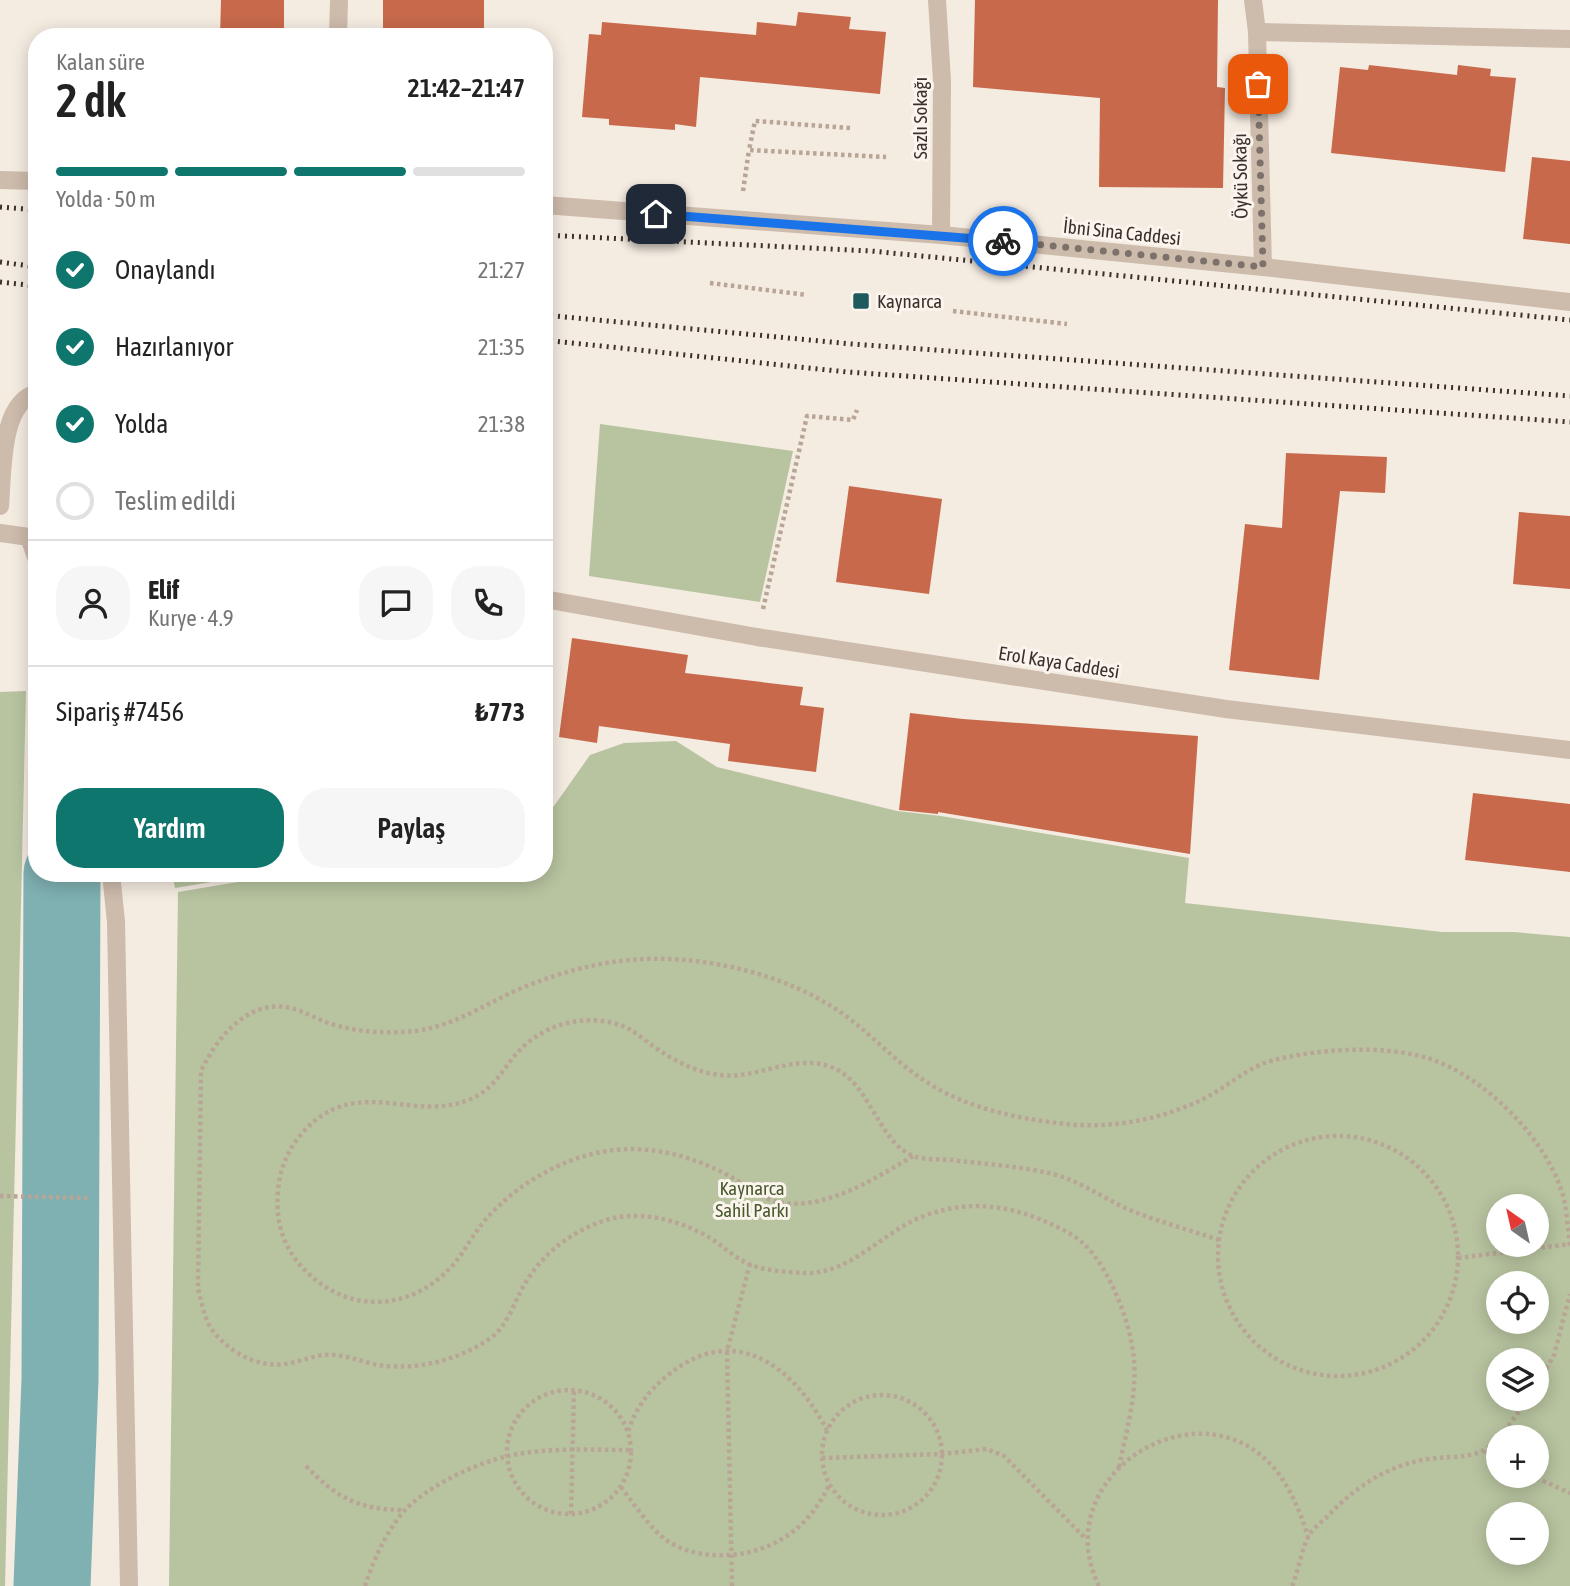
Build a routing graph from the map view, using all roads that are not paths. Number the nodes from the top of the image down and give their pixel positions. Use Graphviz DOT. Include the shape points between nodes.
graph roads {
  1 [pos="339,0"];
  2 [pos="937,0"];
  3 [pos="1253,0"];
  4 [pos="338,28"];
  5 [pos="1257,32"];
  6 [pos="1570,39"];
  7 [pos="0,180"];
  8 [pos="28,181"];
  9 [pos="553,206"];
  10 [pos="940,236"];
  11 [pos="1263,267"];
  12 [pos="1570,302"];
  13 [pos="28,396"];
  14 [pos="0,506"];
  15 [pos="0,533"];
  16 [pos="28,536"];
  17 [pos="553,600"];
  18 [pos="1570,750"];
  19 [pos="112,882"];
  20 [pos="129,1586"];
  1 -- 4 [label="street"];
  2 -- 10 [label="street, Sazlı Sokağı" via="942,81"];
  3 -- 5 [label="street, Öykü Sokağı"];
  5 -- 6 [label="street"];
  5 -- 11 [label="street, Öykü Sokağı"];
  7 -- 8 [label="street"];
  9 -- 10 [label="street, İbni Sina Caddesi"];
  10 -- 11 [label="street, İbni Sina Caddesi"];
  11 -- 12 [label="street, İbni Sina Caddesi"];
  13 -- 14 [label="street" via="15,406 7,422"];
  15 -- 16 [label="street"];
  17 -- 18 [label="street, Erol Kaya Caddesi" via="757,637 1226,709"];
  19 -- 20 [label="street" via="117,936"];
}
